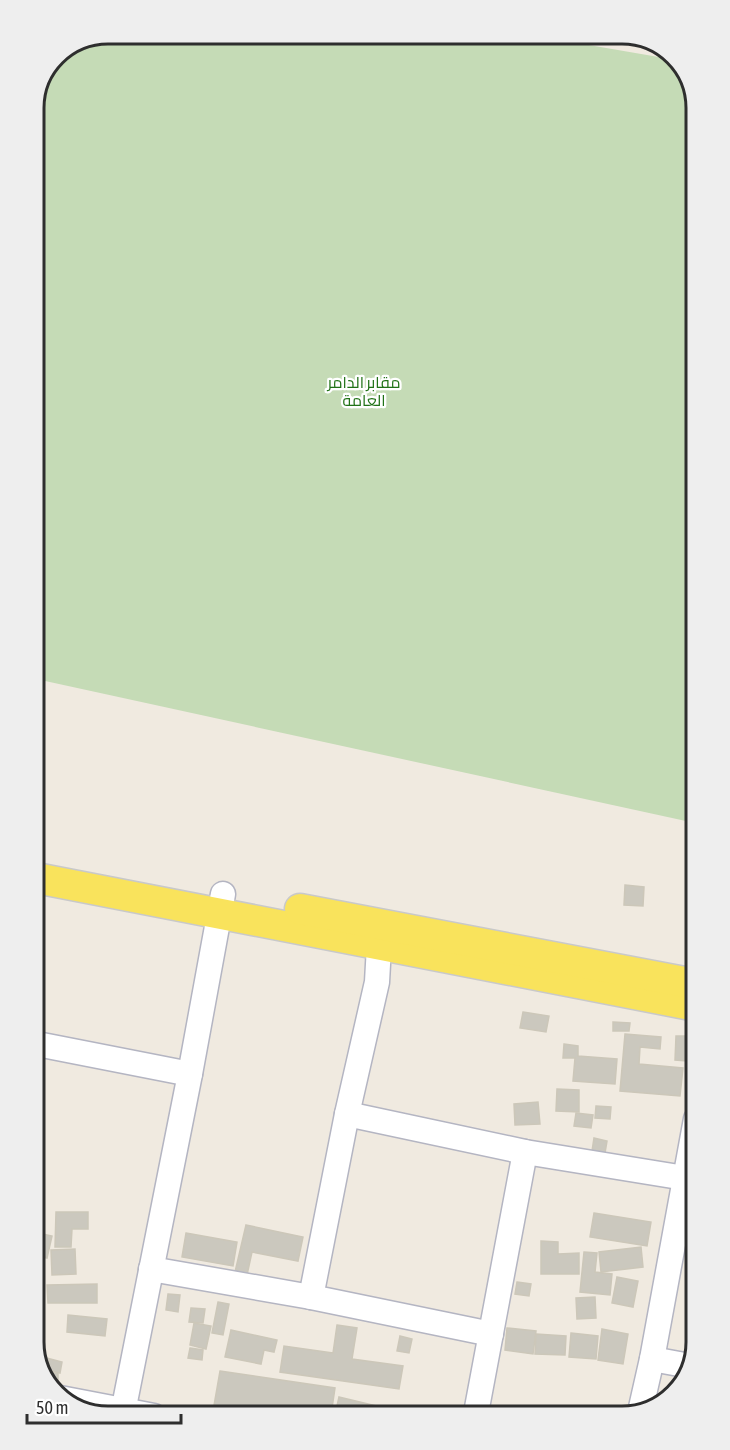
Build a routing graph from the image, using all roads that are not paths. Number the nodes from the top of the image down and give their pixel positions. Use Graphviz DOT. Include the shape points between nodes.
graph roads {
  1 [pos="44,860"];
  2 [pos="44,879"];
  3 [pos="221,904"];
  4 [pos="379,946"];
  5 [pos="686,982"];
  6 [pos="686,1004"];
  7 [pos="44,1045"];
  8 [pos="190,1074"];
  9 [pos="347,1114"];
  10 [pos="525,1152"];
  11 [pos="686,1173"];
  12 [pos="685,1178"];
  13 [pos="151,1269"];
  14 [pos="311,1297"];
  15 [pos="491,1334"];
  16 [pos="652,1359"];
  17 [pos="683,1365"];
  18 [pos="642,1403"];
  19 [pos="124,1406"];
  20 [pos="477,1406"];
  1 -- 3 [label="main road"];
  2 -- 3 [label="main road"];
  3 -- 4 [label="main road"];
  3 -- 5 [label="main road"];
  3 -- 8 [label="street"];
  4 -- 6 [label="main road"];
  4 -- 9 [label="street" via="377,982"];
  7 -- 8 [label="street"];
  8 -- 13 [label="street"];
  9 -- 10 [label="street"];
  9 -- 14 [label="street"];
  10 -- 12 [label="street"];
  10 -- 15 [label="street"];
  11 -- 12 [label="street"];
  12 -- 16 [label="street"];
  13 -- 14 [label="street"];
  13 -- 19 [label="street"];
  14 -- 15 [label="street"];
  15 -- 20 [label="street"];
  16 -- 17 [label="street"];
  16 -- 18 [label="street"];
}
